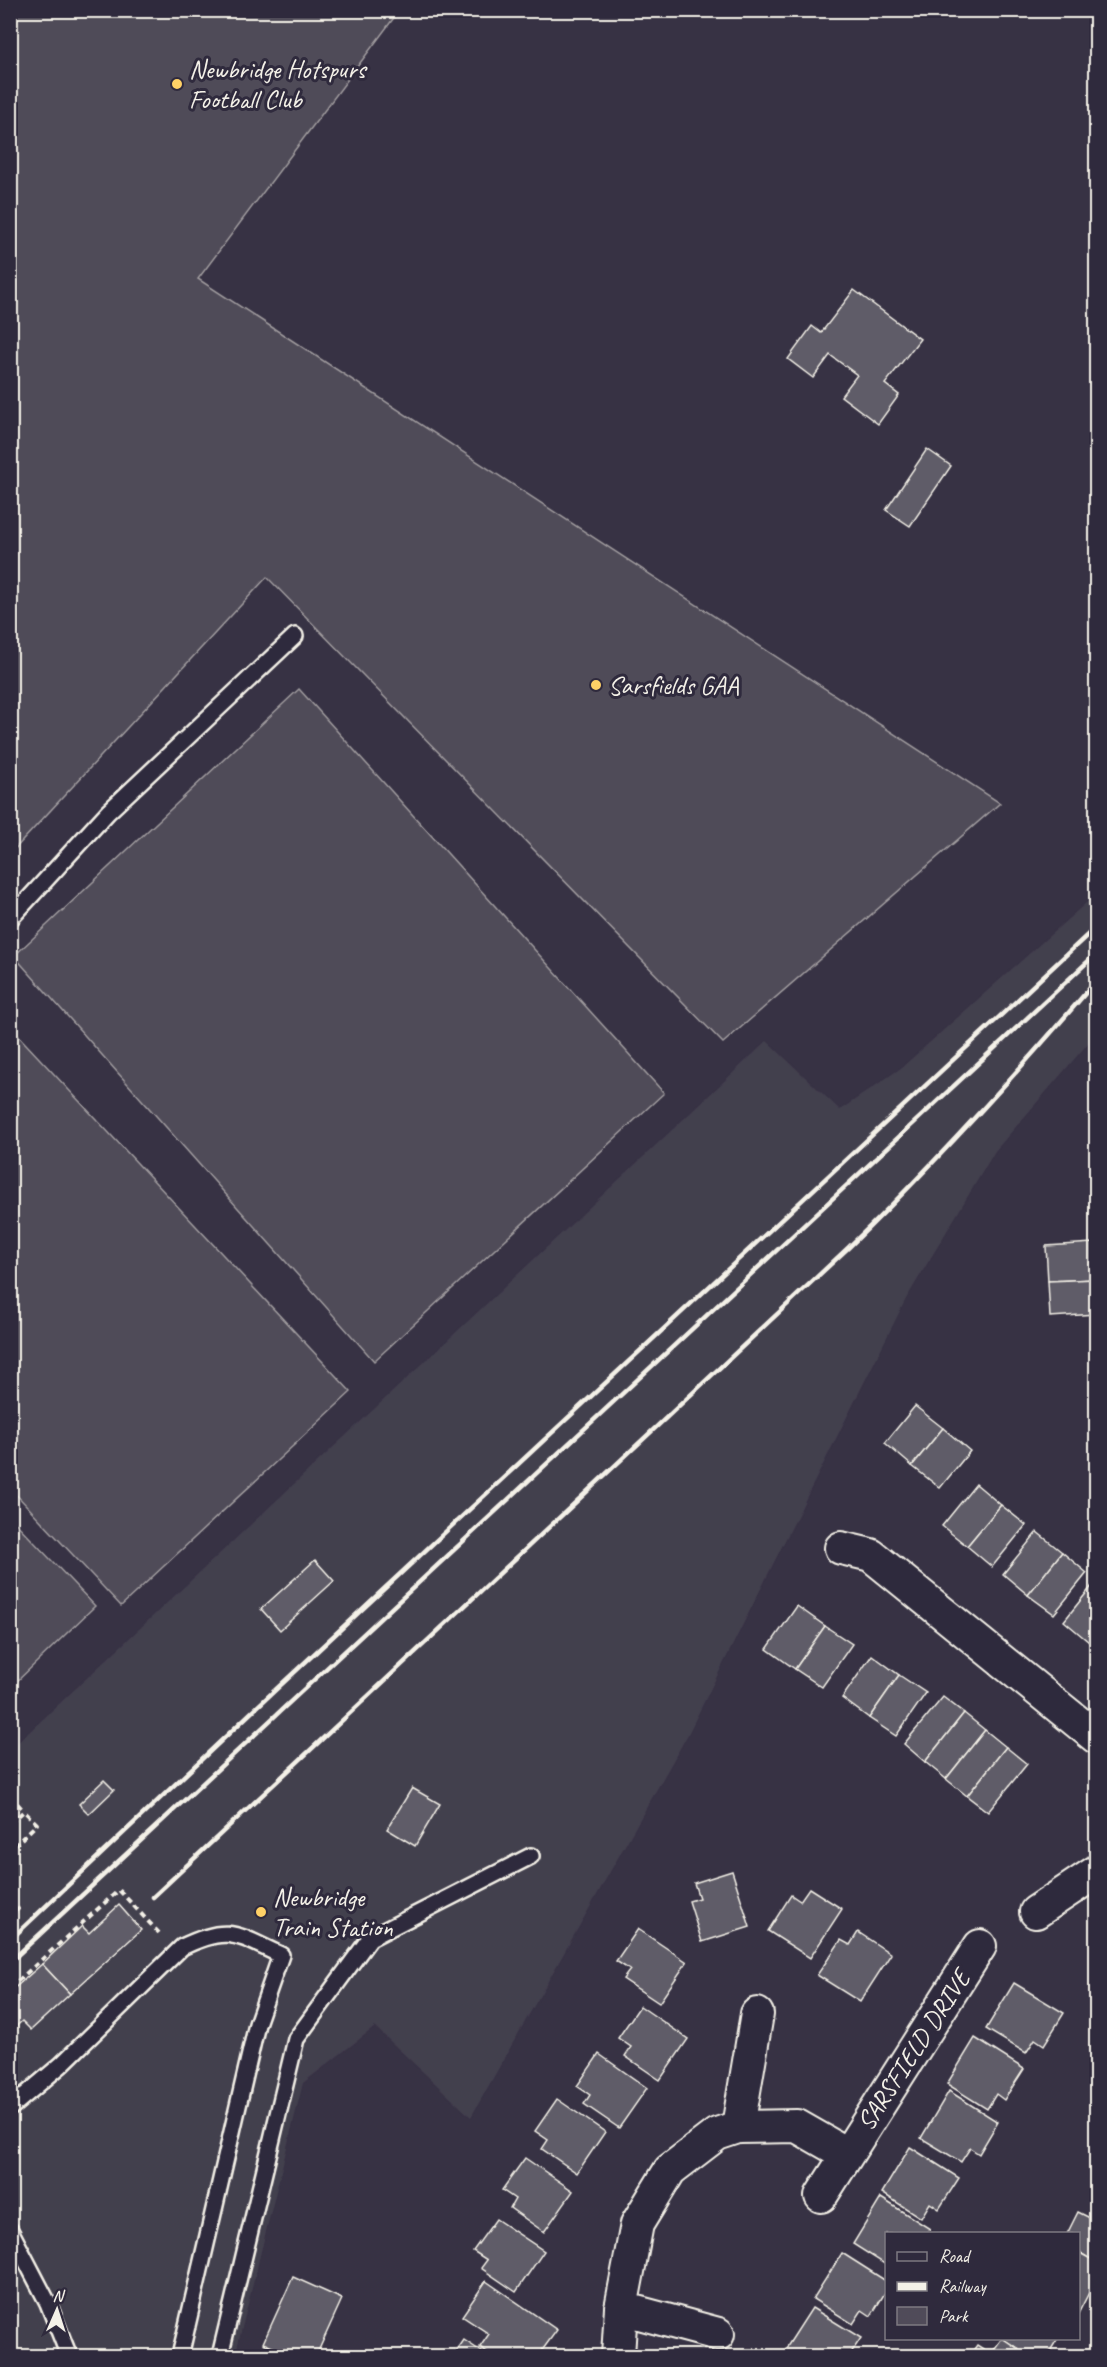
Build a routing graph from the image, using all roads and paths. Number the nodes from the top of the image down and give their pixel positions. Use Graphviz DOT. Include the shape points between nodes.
graph roads {
  1 [pos="295,636"];
  2 [pos="10,919"];
  3 [pos="840,1548"];
  4 [pos="1096,1737"];
  5 [pos="10,1808"];
  6 [pos="24,1811"];
  7 [pos="10,1823"];
  8 [pos="10,1850"];
  9 [pos="531,1856"];
  10 [pos="1096,1872"];
  11 [pos="10,1900"];
  12 [pos="1036,1912"];
  13 [pos="10,1916"];
  14 [pos="980,1946"];
  15 [pos="182,1947"];
  16 [pos="10,1988"];
  17 [pos="757,2014"];
  18 [pos="10,2108"];
  19 [pos="738,2127"];
  20 [pos="846,2154"];
  21 [pos="821,2196"];
  22 [pos="10,2230"];
  23 [pos="621,2308"];
  24 [pos="718,2334"];
  25 [pos="69,2356"];
  26 [pos="180,2356"];
  27 [pos="220,2356"];
  28 [pos="618,2356"];
  1 -- 2 [label="lane" via="108,812"];
  3 -- 4 [label="street" via="871,1556"];
  5 -- 6 [label="path" via="16,1802"];
  6 -- 7 [label="path"];
  6 -- 8 [label="path" via="37,1824"];
  9 -- 27 [label="lane" via="370,1938 296,2039"];
  10 -- 12 [label="street"];
  11 -- 13 [label="path" via="18,1909"];
  14 -- 20 [label="street, SARSFIELD DRIVE"];
  15 -- 16 [label="path" via="164,1939 119,1890"];
  15 -- 18 [label="lane" via="61,2065"];
  15 -- 26 [label="lane" via="206,1935 232,1933 281,1955 257,2024"];
  17 -- 19 [label="street"];
  19 -- 20 [label="street, SARSFIELD DRIVE" via="797,2126"];
  19 -- 23 [label="street, SARSFIELD DRIVE" via="717,2134 670,2170 637,2224"];
  20 -- 21 [label="street, SARSFIELD DRIVE"];
  22 -- 25 [label="lane" via="48,2303"];
  23 -- 24 [label="street"];
  23 -- 28 [label="street, SARSFIELD DRIVE"];
}
